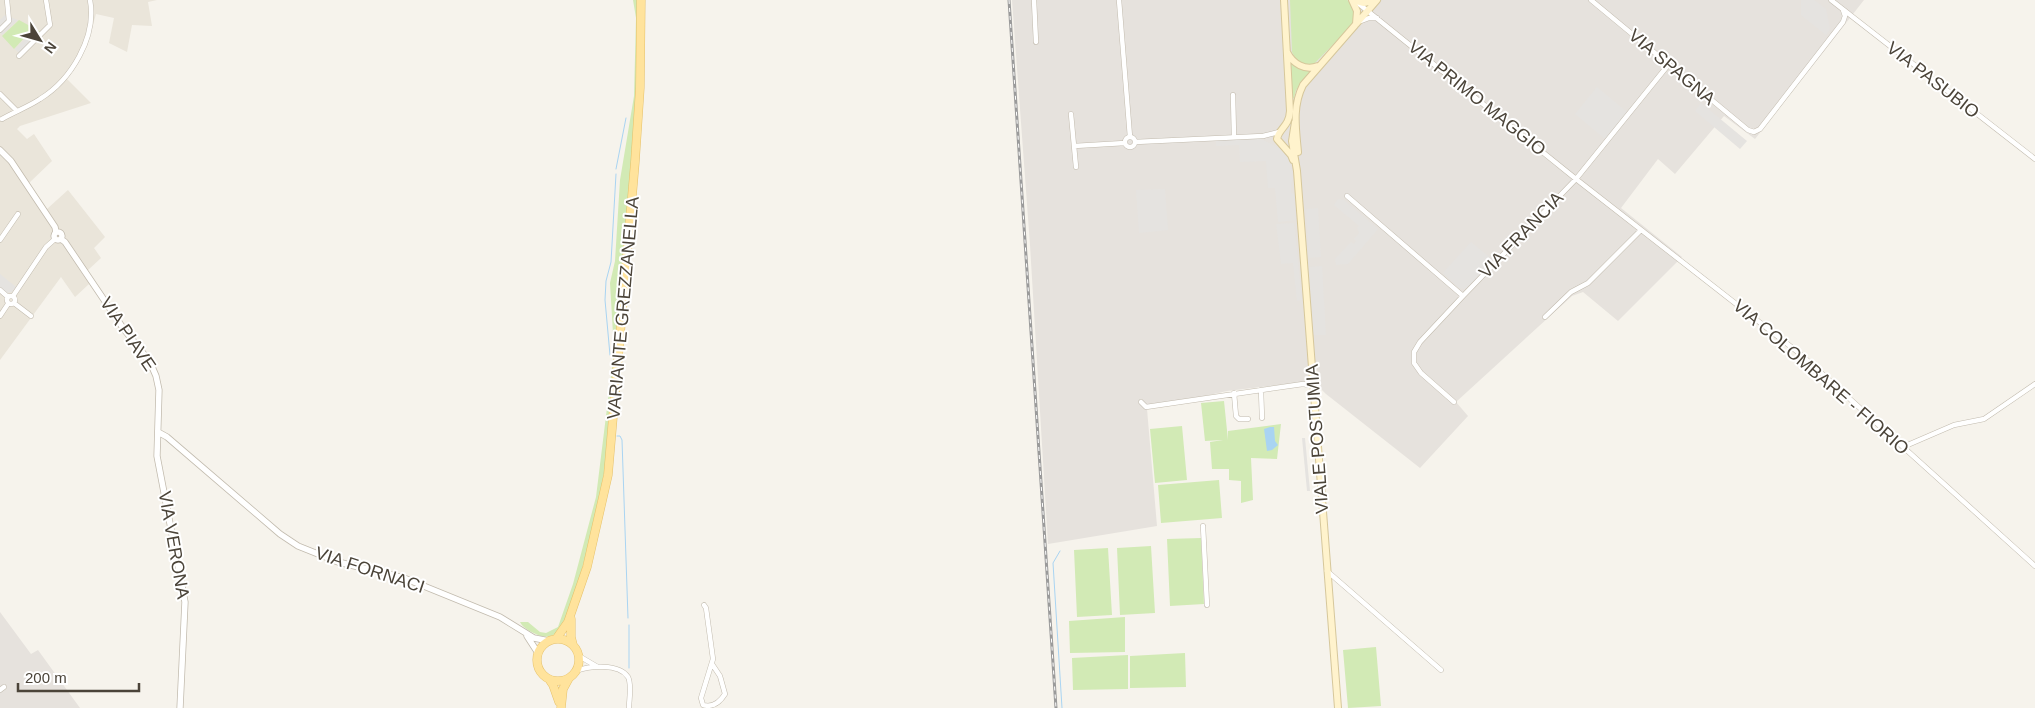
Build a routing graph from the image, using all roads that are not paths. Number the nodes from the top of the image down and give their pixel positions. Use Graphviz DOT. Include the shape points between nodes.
graph roads {
  1 [pos="7,0"];
  2 [pos="46,0"];
  3 [pos="90,0"];
  4 [pos="641,0"];
  5 [pos="1034,0"];
  6 [pos="1119,0"];
  7 [pos="1284,0"];
  8 [pos="1354,0"];
  9 [pos="1376,0"];
  10 [pos="1591,0"];
  11 [pos="1831,0"];
  12 [pos="1369,10"];
  13 [pos="1843,10"];
  14 [pos="1378,18"];
  15 [pos="1356,25"];
  16 [pos="0,30"];
  17 [pos="1036,42"];
  18 [pos="1287,51"];
  19 [pos="19,56"];
  20 [pos="1669,64"];
  21 [pos="1320,65"];
  22 [pos="0,94"];
  23 [pos="1233,95"];
  24 [pos="18,111"];
  25 [pos="1072,114"];
  26 [pos="2,120"];
  27 [pos="1295,122"];
  28 [pos="1281,131"];
  29 [pos="1263,136"];
  30 [pos="1130,137"];
  31 [pos="1234,137"];
  32 [pos="1292,137"];
  33 [pos="1125,142"];
  34 [pos="1135,142"];
  35 [pos="1280,143"];
  36 [pos="1074,146"];
  37 [pos="0,150"];
  38 [pos="2035,159"];
  39 [pos="1076,167"];
  40 [pos="1297,171"];
  41 [pos="1576,179"];
  42 [pos="1347,196"];
  43 [pos="18,214"];
  44 [pos="1641,230"];
  45 [pos="58,239"];
  46 [pos="0,240"];
  47 [pos="0,290"];
  48 [pos="1463,296"];
  49 [pos="11,297"];
  50 [pos="14,303"];
  51 [pos="8,304"];
  52 [pos="0,316"];
  53 [pos="31,316"];
  54 [pos="1545,316"];
  55 [pos="2035,384"];
  56 [pos="1314,386"];
  57 [pos="1262,390"];
  58 [pos="1234,393"];
  59 [pos="1141,402"];
  60 [pos="1454,402"];
  61 [pos="1262,418"];
  62 [pos="1248,419"];
  63 [pos="158,432"];
  64 [pos="157,442"];
  65 [pos="1903,447"];
  66 [pos="1203,526"];
  67 [pos="2035,566"];
  68 [pos="1327,571"];
  69 [pos="1207,605"];
  70 [pos="704,606"];
  71 [pos="572,612"];
  72 [pos="524,632"];
  73 [pos="552,640"];
  74 [pos="573,645"];
  75 [pos="538,653"];
  76 [pos="579,656"];
  77 [pos="712,664"];
  78 [pos="598,666"];
  79 [pos="1441,670"];
  80 [pos="576,671"];
  81 [pos="569,678"];
  82 [pos="549,679"];
  83 [pos="180,708"];
  84 [pos="560,708"];
  85 [pos="629,708"];
  86 [pos="1338,708"];
  1 -- 16 [label="street" via="9,21"];
  2 -- 19 [label="street" via="50,25"];
  3 -- 24 [label="street" via="93,12 89,32 72,66 40,99"];
  4 -- 71 [label="main road, VARIANTE GREZZANELLA" via="635,171 608,475 587,567"];
  5 -- 17 [label="street"];
  6 -- 30 [label="street"];
  7 -- 18 [label="main road"];
  8 -- 9 [label="main road" via="1364,3"];
  8 -- 12 [label="street, VIA PRIMO MAGGIO"];
  8 -- 15 [label="main road"];
  9 -- 12 [label="main road"];
  9 -- 14 [label="street"];
  10 -- 20 [label="street, VIA SPAGNA"];
  11 -- 13 [label="street, VIA PASUBIO"];
  12 -- 14 [label="street, VIA PRIMO MAGGIO"];
  12 -- 15 [label="main road"];
  13 -- 20 [label="street, VIA SPAGNA" via="1843,22 1760,129 1754,132"];
  13 -- 38 [label="street, VIA PASUBIO"];
  14 -- 15 [label="street" via="1365,19"];
  14 -- 41 [label="street, VIA PRIMO MAGGIO"];
  15 -- 21 [label="main road"];
  18 -- 21 [label="main road" via="1301,66"];
  18 -- 28 [label="main road" via="1290,111 1288,122"];
  20 -- 41 [label="street, VIA FRANCIA"];
  21 -- 27 [label="main road" via="1298,94"];
  22 -- 24 [label="street"];
  23 -- 31 [label="street"];
  24 -- 26 [label="street"];
  25 -- 36 [label="street"];
  27 -- 32 [label="main road, VIALE POSTUMIA"];
  27 -- 40 [label="main road, VIALE POSTUMIA"];
  28 -- 29 [label="street"];
  28 -- 32 [label="main road" via="1289,131"];
  28 -- 35 [label="main road" via="1277,136"];
  29 -- 31 [label="street"];
  29 -- 35 [label="street"];
  30 -- 33 [label="street"];
  30 -- 34 [label="street"];
  31 -- 34 [label="street"];
  32 -- 35 [label="main road" via="1289,144"];
  32 -- 40 [label="main road, VIALE POSTUMIA"];
  33 -- 34 [label="street" via="1130,147"];
  33 -- 36 [label="street"];
  35 -- 40 [label="main road, VIALE POSTUMIA" via="1291,155"];
  36 -- 39 [label="street"];
  37 -- 45 [label="street, VIA PIAVE" via="19,172 56,232 60,233"];
  40 -- 56 [label="main road, VIALE POSTUMIA"];
  41 -- 44 [label="street, VIA COLOMBARE - FIORIO"];
  41 -- 48 [label="street, VIA FRANCIA"];
  42 -- 48 [label="street"];
  43 -- 46 [label="street"];
  44 -- 54 [label="street" via="1588,283 1570,292"];
  44 -- 65 [label="street, VIA COLOMBARE - FIORIO" via="1798,353"];
  45 -- 49 [label="street" via="46,247"];
  45 -- 63 [label="street, VIA PIAVE" via="65,242 150,362 159,390"];
  47 -- 49 [label="street"];
  48 -- 60 [label="street, VIA FRANCIA" via="1414,352 1414,363 1421,373"];
  49 -- 50 [label="street"];
  49 -- 51 [label="street"];
  50 -- 51 [label="street"];
  50 -- 53 [label="street"];
  51 -- 52 [label="street"];
  55 -- 65 [label="street" via="1984,419 1954,425"];
  56 -- 57 [label="street" via="1303,384"];
  56 -- 68 [label="main road, VIALE POSTUMIA"];
  57 -- 58 [label="street"];
  57 -- 61 [label="street"];
  58 -- 59 [label="street" via="1146,407"];
  58 -- 62 [label="street" via="1236,416"];
  63 -- 64 [label="street, VIA PIAVE"];
  63 -- 72 [label="street, VIA FORNACI" via="298,546 338,562 404,578 500,618"];
  64 -- 83 [label="street, VIA VERONA" via="186,602"];
  65 -- 67 [label="street, VIA COLOMBARE - FIORIO"];
  66 -- 69 [label="street"];
  68 -- 79 [label="street"];
  68 -- 86 [label="main road, VIALE POSTUMIA"];
  70 -- 77 [label="street"];
  71 -- 73 [label="main road, VARIANTE GREZZANELLA" via="568,622"];
  71 -- 74 [label="main road, VARIANTE GREZZANELLA"];
  72 -- 73 [label="street, VIA FORNACI" via="534,638"];
  72 -- 75 [label="street"];
  73 -- 74 [label="main road" via="564,639"];
  73 -- 75 [label="main road, VARIANTE GREZZANELLA"];
  74 -- 76 [label="main road, VARIANTE GREZZANELLA"];
  75 -- 82 [label="main road" via="538,667"];
  76 -- 78 [label="street"];
  76 -- 80 [label="main road"];
  77 -- 77 [label="street" via="701,698 703,705 708,706 715,705 725,694 720,676"];
  78 -- 80 [label="street"];
  78 -- 85 [label="street" via="628,676"];
  80 -- 81 [label="main road"];
  81 -- 82 [label="main road" via="560,681"];
  81 -- 84 [label="main road"];
  82 -- 84 [label="main road"];
}
